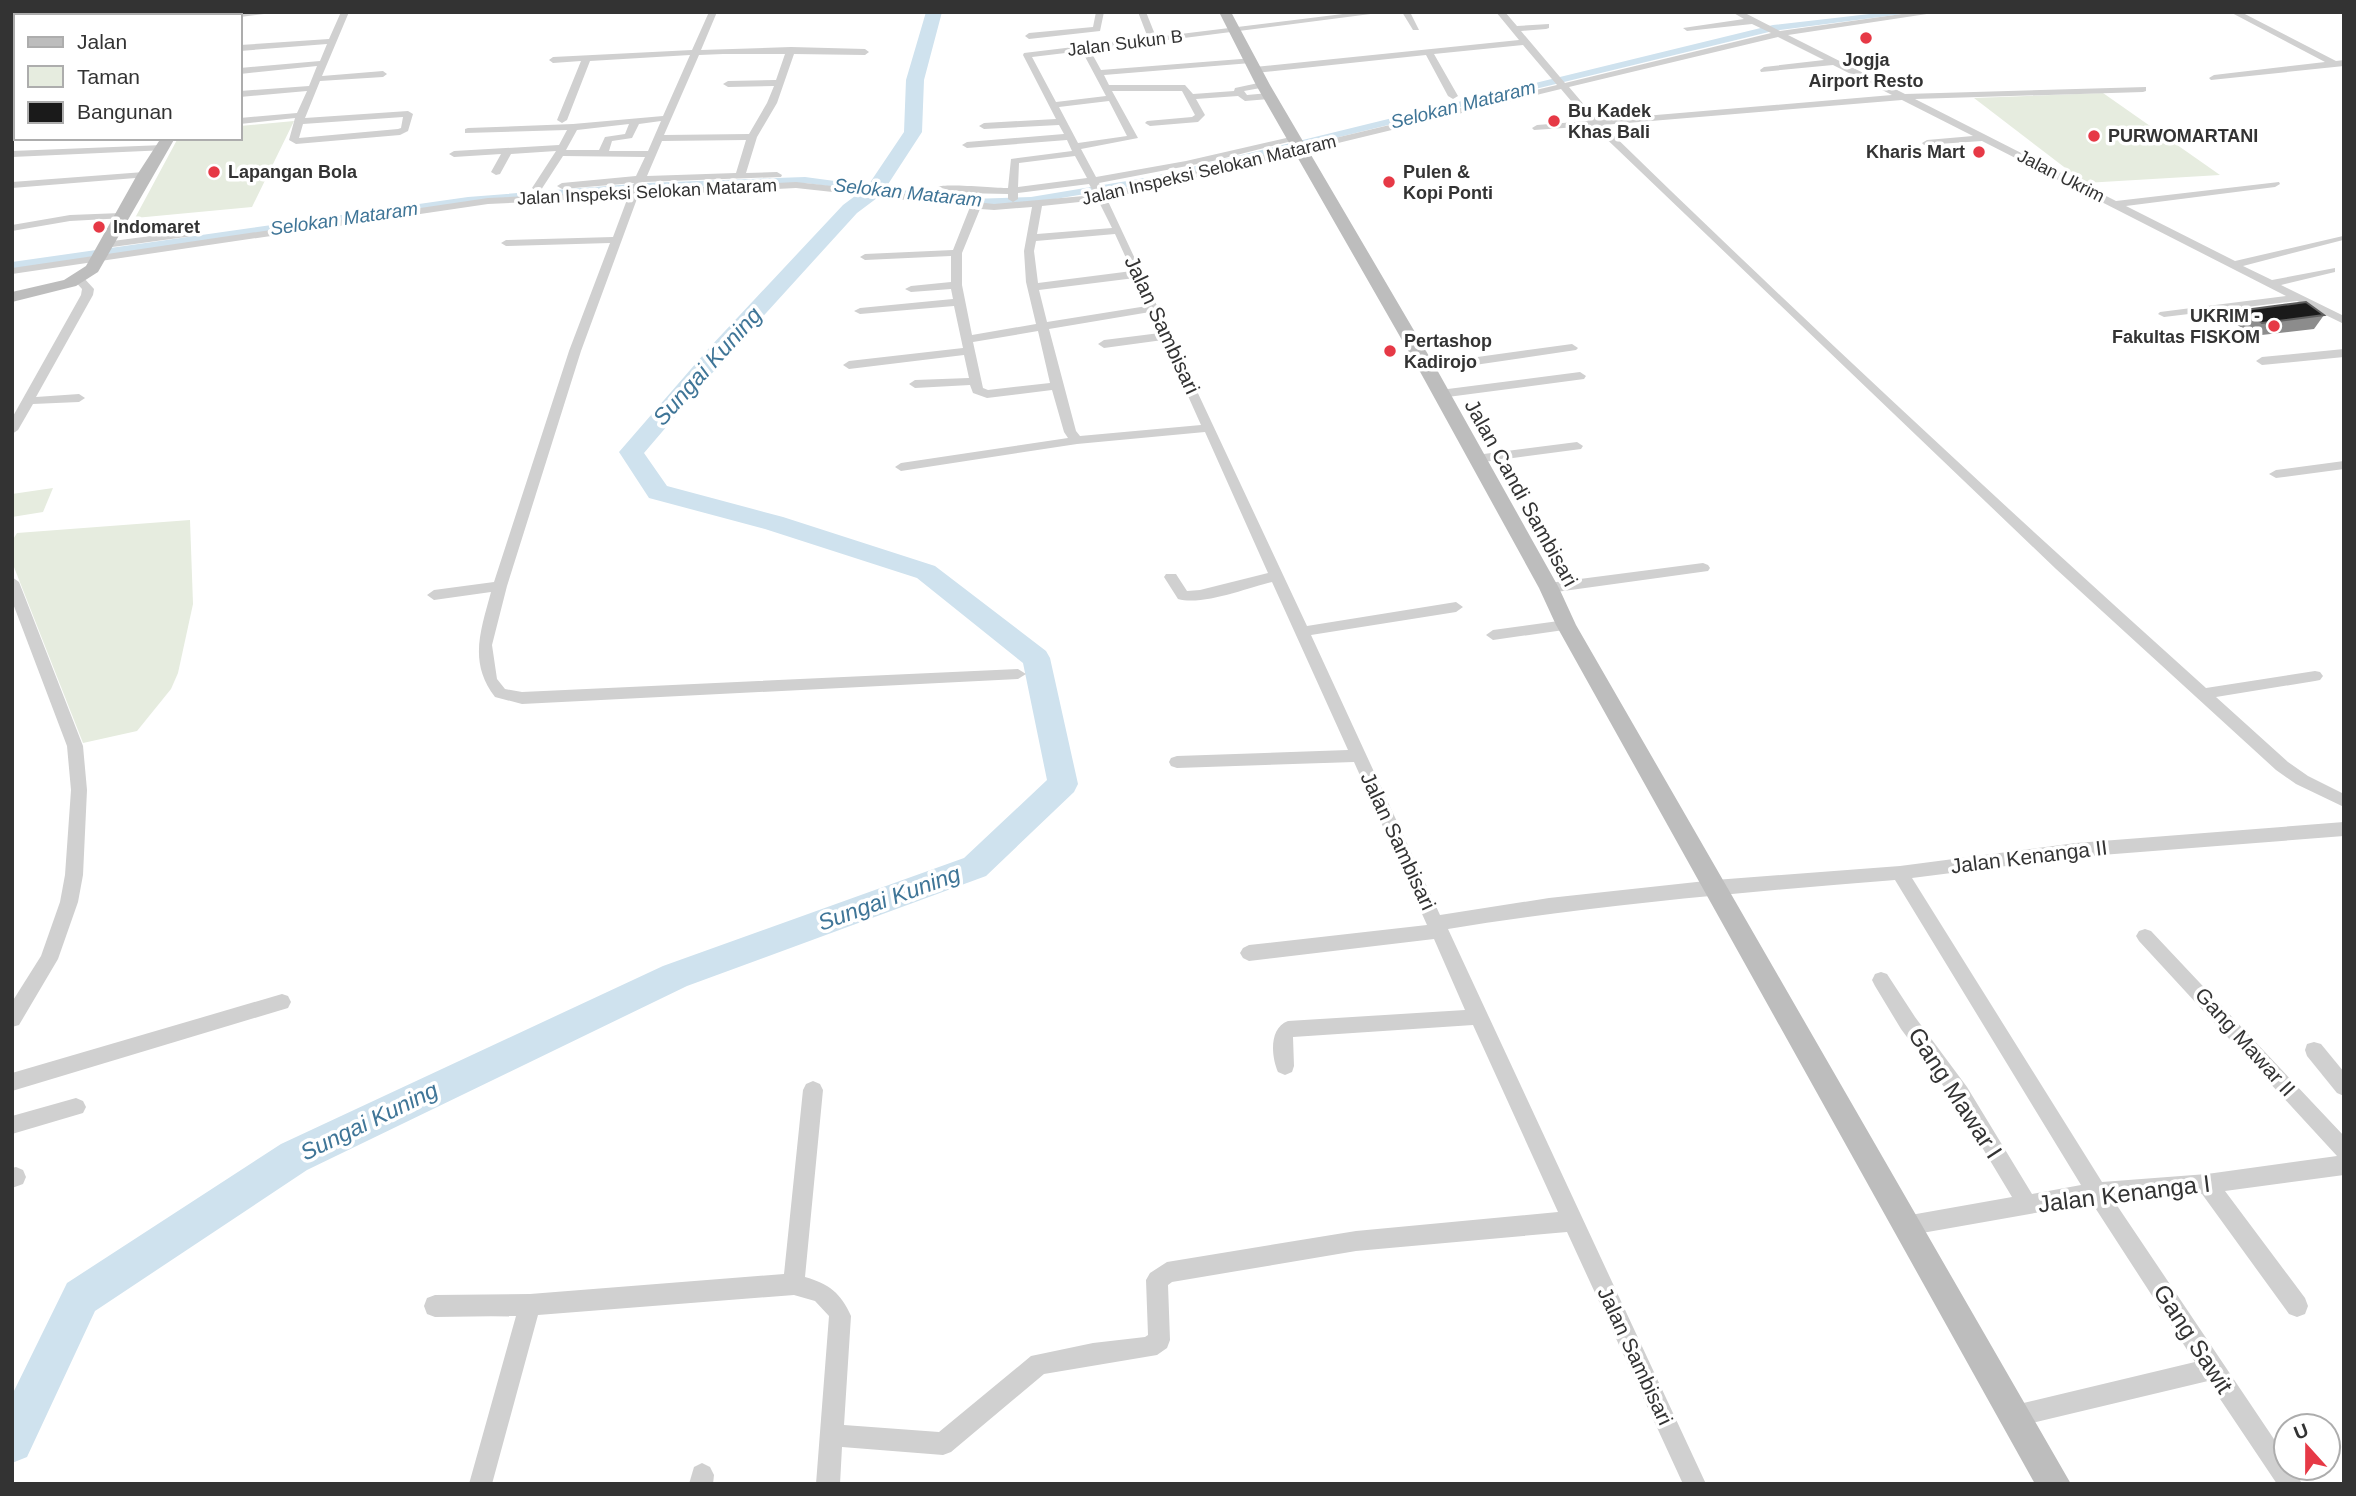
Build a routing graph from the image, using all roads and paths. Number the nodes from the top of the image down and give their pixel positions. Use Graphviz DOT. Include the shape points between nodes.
graph roads {
  1 [pos="276,12"];
  2 [pos="345,12"];
  3 [pos="713,12"];
  4 [pos="1100,12"];
  5 [pos="1142,12"];
  6 [pos="1225,12"];
  7 [pos="1382,12"];
  8 [pos="1406,12"];
  9 [pos="1500,12"];
  10 [pos="1736,12"];
  11 [pos="1936,12"];
  12 [pos="2234,12"];
  13 [pos="234,14"];
  14 [pos="1352,14"];
  15 [pos="1331,15"];
  16 [pos="1752,21"];
  17 [pos="1031,25"];
  18 [pos="1546,26"];
  19 [pos="1416,28"];
  20 [pos="1687,28"];
  21 [pos="1513,29"];
  22 [pos="1234,31"];
  23 [pos="1775,33"];
  24 [pos="1029,36"];
  25 [pos="1153,39"];
  26 [pos="332,41"];
  27 [pos="1523,42"];
  28 [pos="1084,47"];
  29 [pos="242,48"];
  30 [pos="808,49"];
  31 [pos="790,50"];
  32 [pos="865,52"];
  33 [pos="1429,52"];
  34 [pos="697,53"];
  35 [pos="1027,55"];
  36 [pos="586,59"];
  37 [pos="553,60"];
  38 [pos="851,61"];
  39 [pos="1833,62"];
  40 [pos="324,63"];
  41 [pos="1253,65"];
  42 [pos="2341,65"];
  43 [pos="1765,70"];
  44 [pos="242,71"];
  45 [pos="1098,73"];
  46 [pos="383,74"];
  47 [pos="2214,78"];
  48 [pos="1558,81"];
  49 [pos="778,83"];
  50 [pos="315,84"];
  51 [pos="728,84"];
  52 [pos="1106,88"];
  53 [pos="2143,89"];
  54 [pos="1266,91"];
  55 [pos="242,94"];
  56 [pos="1453,96"];
  57 [pos="1192,97"];
  58 [pos="1902,97"];
  59 [pos="1112,98"];
  60 [pos="1052,105"];
  61 [pos="300,118"];
  62 [pos="667,118"];
  63 [pos="562,120"];
  64 [pos="242,121"];
  65 [pos="635,121"];
  66 [pos="1061,122"];
  67 [pos="1594,122"];
  68 [pos="1150,123"];
  69 [pos="1020,125"];
  70 [pos="984,126"];
  71 [pos="573,127"];
  72 [pos="1537,128"];
  73 [pos="468,131"];
  74 [pos="752,137"];
  75 [pos="1068,137"];
  76 [pos="659,138"];
  77 [pos="1986,138"];
  78 [pos="1022,142"];
  79 [pos="166,143"];
  80 [pos="1927,143"];
  81 [pos="967,145"];
  82 [pos="1298,145"];
  83 [pos="562,150"];
  84 [pos="1075,150"];
  85 [pos="508,151"];
  86 [pos="603,153"];
  87 [pos="12,154"];
  88 [pos="454,154"];
  89 [pos="652,154"];
  90 [pos="496,172"];
  91 [pos="144,175"];
  92 [pos="740,176"];
  93 [pos="2275,184"];
  94 [pos="12,185"];
  95 [pos="638,185"];
  96 [pos="840,187"];
  97 [pos="943,187"];
  98 [pos="537,188"];
  99 [pos="1096,190"];
  100 [pos="1013,200"];
  101 [pos="2117,204"];
  102 [pos="1037,205"];
  103 [pos="976,206"];
  104 [pos="121,216"];
  105 [pos="12,228"];
  106 [pos="1119,231"];
  107 [pos="1031,238"];
  108 [pos="2339,238"];
  109 [pos="617,240"];
  110 [pos="506,243"];
  111 [pos="102,252"];
  112 [pos="957,253"];
  113 [pos="865,257"];
  114 [pos="2234,265"];
  115 [pos="2331,270"];
  116 [pos="12,271"];
  117 [pos="1137,274"];
  118 [pos="79,279"];
  119 [pos="2269,284"];
  120 [pos="956,285"];
  121 [pos="1034,287"];
  122 [pos="911,289"];
  123 [pos="13,297"];
  124 [pos="2298,298"];
  125 [pos="958,302"];
  126 [pos="1153,308"];
  127 [pos="860,310"];
  128 [pos="2164,314"];
  129 [pos="2344,321"];
  130 [pos="1042,325"];
  131 [pos="1167,336"];
  132 [pos="1104,344"];
  133 [pos="969,345"];
  134 [pos="1572,348"];
  135 [pos="2344,353"];
  136 [pos="2262,362"];
  137 [pos="849,365"];
  138 [pos="1427,368"];
  139 [pos="1580,376"];
  140 [pos="975,381"];
  141 [pos="915,384"];
  142 [pos="1057,386"];
  143 [pos="1440,394"];
  144 [pos="79,398"];
  145 [pos="30,399"];
  146 [pos="1210,428"];
  147 [pos="12,430"];
  148 [pos="1077,440"];
  149 [pos="1577,446"];
  150 [pos="1476,459"];
  151 [pos="2344,465"];
  152 [pos="901,467"];
  153 [pos="2276,474"];
  154 [pos="1703,568"];
  155 [pos="1276,576"];
  156 [pos="1171,577"];
  157 [pos="12,582"];
  158 [pos="500,586"];
  159 [pos="1549,588"];
  160 [pos="434,595"];
  161 [pos="1456,607"];
  162 [pos="1566,625"];
  163 [pos="1301,632"];
  164 [pos="1493,635"];
  165 [pos="1018,674"];
  166 [pos="2315,676"];
  167 [pos="2203,694"];
  168 [pos="1358,756"];
  169 [pos="1177,762"];
  170 [pos="2344,801"];
  171 [pos="2344,829"];
  172 [pos="1900,873"];
  173 [pos="1715,887"];
  174 [pos="1439,927"];
  175 [pos="2145,936"];
  176 [pos="1249,953"];
  177 [pos="1881,980"];
  178 [pos="282,1002"];
  179 [pos="1478,1017"];
  180 [pos="12,1019"];
  181 [pos="2314,1050"];
  182 [pos="1285,1066"];
  183 [pos="12,1082"];
  184 [pos="2344,1087"];
  185 [pos="813,1090"];
  186 [pos="76,1107"];
  187 [pos="12,1125"];
  188 [pos="2344,1150"];
  189 [pos="2344,1165"];
  190 [pos="2207,1184"];
  191 [pos="2097,1192"];
  192 [pos="2028,1205"];
  193 [pos="1572,1221"];
  194 [pos="1905,1226"];
  195 [pos="794,1284"];
  196 [pos="530,1305"];
  197 [pos="435,1306"];
  198 [pos="2297,1306"];
  199 [pos="2211,1369"];
  200 [pos="2015,1416"];
  201 [pos="832,1435"];
  202 [pos="480,1484"];
  203 [pos="828,1484"];
  204 [pos="1695,1484"];
  205 [pos="2054,1484"];
  206 [pos="2291,1484"];
  1 -- 13 [label="street"];
  2 -- 26 [label="street"];
  3 -- 34 [label="street"];
  4 -- 24 [label="street" via="1097,29"];
  5 -- 25 [label="street"];
  6 -- 22 [label="street, Jalan Candi Sambisari"];
  7 -- 14 [label="street, Jalan Sukun B"];
  8 -- 19 [label="street"];
  9 -- 21 [label="street"];
  10 -- 16 [label="street, Jalan Ukrim"];
  11 -- 23 [label="street, Jalan Inspeksi Selokan Mataram"];
  12 -- 42 [label="street"];
  14 -- 15 [label="street, Jalan Sukun B"];
  15 -- 22 [label="street, Jalan Sukun B"];
  16 -- 20 [label="street"];
  16 -- 23 [label="street, Jalan Ukrim"];
  17 -- 24 [label="street"];
  18 -- 21 [label="street"];
  21 -- 27 [label="street"];
  22 -- 25 [label="street, Jalan Sukun B"];
  22 -- 41 [label="street, Jalan Candi Sambisari"];
  23 -- 39 [label="street, Jalan Ukrim"];
  23 -- 48 [label="street, Jalan Inspeksi Selokan Mataram"];
  24 -- 35 [label="street"];
  25 -- 28 [label="street, Jalan Sukun B"];
  26 -- 29 [label="street"];
  26 -- 40 [label="street"];
  27 -- 33 [label="street"];
  27 -- 48 [label="street"];
  28 -- 35 [label="street, Jalan Sukun B"];
  28 -- 45 [label="street"];
  30 -- 31 [label="street"];
  30 -- 32 [label="street"];
  30 -- 38 [label="street" via="807,57"];
  31 -- 34 [label="street"];
  31 -- 49 [label="street"];
  33 -- 41 [label="street"];
  33 -- 56 [label="street"];
  34 -- 36 [label="street"];
  34 -- 62 [label="street"];
  35 -- 60 [label="street"];
  36 -- 37 [label="street"];
  36 -- 63 [label="street"];
  39 -- 43 [label="street"];
  39 -- 58 [label="street, Jalan Ukrim"];
  40 -- 44 [label="street"];
  40 -- 50 [label="street"];
  41 -- 45 [label="street"];
  41 -- 54 [label="street, Jalan Candi Sambisari"];
  42 -- 47 [label="street"];
  45 -- 52 [label="street"];
  46 -- 50 [label="street"];
  48 -- 67 [label="street"];
  48 -- 82 [label="street, Jalan Inspeksi Selokan Mataram"];
  49 -- 51 [label="street"];
  49 -- 74 [label="street"];
  50 -- 55 [label="street"];
  50 -- 61 [label="street"];
  52 -- 57 [label="street" via="1182,87"];
  52 -- 59 [label="street"];
  53 -- 58 [label="street"];
  54 -- 57 [label="street" via="1245,98 1240,93"];
  54 -- 82 [label="street, Jalan Candi Sambisari"];
  57 -- 68 [label="street" via="1199,119"];
  58 -- 67 [label="street"];
  58 -- 77 [label="street, Jalan Ukrim"];
  59 -- 60 [label="street"];
  59 -- 84 [label="street" via="1133,138"];
  60 -- 66 [label="street"];
  61 -- 61 [label="street" via="404,113 408,114 400,132 296,141"];
  61 -- 64 [label="street"];
  62 -- 65 [label="street"];
  62 -- 76 [label="street"];
  65 -- 71 [label="street"];
  65 -- 86 [label="street" via="629,136 608,139"];
  66 -- 69 [label="street"];
  66 -- 75 [label="street"];
  67 -- 72 [label="street"];
  67 -- 167 [label="street" via="2061,566"];
  69 -- 70 [label="street"];
  69 -- 78 [label="street"];
  71 -- 73 [label="street"];
  71 -- 83 [label="street"];
  74 -- 76 [label="street"];
  74 -- 92 [label="street"];
  75 -- 78 [label="street"];
  75 -- 84 [label="street"];
  76 -- 89 [label="street"];
  77 -- 80 [label="street"];
  77 -- 101 [label="street, Jalan Ukrim"];
  78 -- 81 [label="street"];
  79 -- 87 [label="street"];
  79 -- 91 [label="street"];
  82 -- 99 [label="street, Jalan Inspeksi Selokan Mataram"];
  82 -- 99 [label="street" via="1178,168"];
  82 -- 138 [label="street, Jalan Candi Sambisari"];
  83 -- 85 [label="street"];
  83 -- 86 [label="street"];
  83 -- 98 [label="street"];
  84 -- 99 [label="street"];
  84 -- 100 [label="street" via="1014,160"];
  85 -- 88 [label="street"];
  85 -- 90 [label="street"];
  86 -- 89 [label="street"];
  89 -- 95 [label="street"];
  91 -- 94 [label="street"];
  91 -- 104 [label="street"];
  92 -- 95 [label="street"];
  92 -- 96 [label="street" via="793,174 842,180"];
  93 -- 101 [label="street"];
  95 -- 96 [label="street, Jalan Inspeksi Selokan Mataram"];
  95 -- 98 [label="street"];
  95 -- 109 [label="street"];
  95 -- 111 [label="street, Jalan Inspeksi Selokan Mataram" via="465,203"];
  96 -- 103 [label="street, Jalan Inspeksi Selokan Mataram"];
  97 -- 100 [label="street"];
  98 -- 111 [label="street" via="465,195"];
  99 -- 100 [label="street"];
  99 -- 102 [label="street, Jalan Inspeksi Selokan Mataram"];
  99 -- 106 [label="street, Jalan Sambisari"];
  100 -- 102 [label="street, Jalan Inspeksi Selokan Mataram"];
  100 -- 103 [label="street, Jalan Inspeksi Selokan Mataram"];
  101 -- 114 [label="street, Jalan Ukrim"];
  102 -- 107 [label="street"];
  103 -- 112 [label="street"];
  104 -- 105 [label="street" via="70,218"];
  104 -- 111 [label="street"];
  106 -- 107 [label="street"];
  106 -- 117 [label="street, Jalan Sambisari"];
  107 -- 121 [label="street"];
  108 -- 114 [label="street"];
  109 -- 110 [label="street"];
  109 -- 158 [label="street" via="575,351"];
  111 -- 116 [label="street, Jalan Inspeksi Selokan Mataram"];
  111 -- 118 [label="street"];
  112 -- 113 [label="street"];
  112 -- 120 [label="street"];
  114 -- 119 [label="street, Jalan Ukrim"];
  115 -- 119 [label="street"];
  117 -- 121 [label="street"];
  117 -- 126 [label="street, Jalan Sambisari"];
  118 -- 123 [label="street"];
  118 -- 145 [label="street" via="88,289 87,295"];
  119 -- 124 [label="street, Jalan Ukrim"];
  120 -- 122 [label="street"];
  120 -- 125 [label="street"];
  121 -- 130 [label="street"];
  124 -- 128 [label="street"];
  124 -- 129 [label="street, Jalan Ukrim"];
  125 -- 127 [label="street"];
  125 -- 133 [label="street"];
  126 -- 130 [label="street"];
  126 -- 131 [label="street, Jalan Sambisari"];
  130 -- 133 [label="street"];
  130 -- 142 [label="street"];
  131 -- 132 [label="street"];
  131 -- 146 [label="street, Jalan Sambisari"];
  133 -- 137 [label="street"];
  133 -- 140 [label="street"];
  134 -- 138 [label="street"];
  135 -- 136 [label="street"];
  138 -- 143 [label="street, Jalan Candi Sambisari"];
  139 -- 143 [label="street"];
  140 -- 141 [label="street"];
  140 -- 142 [label="street" via="979,392 987,394"];
  142 -- 148 [label="street" via="1070,432"];
  143 -- 150 [label="street, Jalan Candi Sambisari"];
  144 -- 145 [label="street"];
  145 -- 147 [label="street"];
  146 -- 148 [label="street"];
  146 -- 155 [label="street, Jalan Sambisari"];
  148 -- 152 [label="street"];
  149 -- 150 [label="street"];
  150 -- 159 [label="street, Jalan Candi Sambisari"];
  151 -- 153 [label="street"];
  154 -- 159 [label="street"];
  155 -- 156 [label="street" via="1183,596"];
  155 -- 163 [label="street, Jalan Sambisari"];
  157 -- 180 [label="street" via="75,746 79,790 69,902 49,959"];
  158 -- 160 [label="street"];
  158 -- 165 [label="street" via="485,645 490,680 500,693 522,698"];
  159 -- 162 [label="street, Jalan Candi Sambisari"];
  161 -- 163 [label="street"];
  162 -- 164 [label="street"];
  162 -- 173 [label="street, Jalan Candi Sambisari"];
  163 -- 168 [label="street, Jalan Sambisari"];
  166 -- 167 [label="street"];
  167 -- 170 [label="street" via="2282,766"];
  168 -- 169 [label="street"];
  168 -- 174 [label="street, Jalan Sambisari"];
  171 -- 172 [label="street, Jalan Kenanga II" via="2076,850"];
  172 -- 173 [label="street, Jalan Kenanga II"];
  172 -- 191 [label="street, Gang Sawit"];
  173 -- 174 [label="street, Jalan Kenanga II" via="1549,905"];
  173 -- 194 [label="street, Jalan Candi Sambisari"];
  174 -- 176 [label="street, Jalan Kenanga II"];
  174 -- 179 [label="street, Jalan Sambisari"];
  175 -- 188 [label="street, Gang Mawar II"];
  177 -- 192 [label="street, Gang Mawar I" via="1966,1102"];
  178 -- 183 [label="street"];
  179 -- 182 [label="street" via="1288,1029 1283,1035"];
  179 -- 193 [label="street, Jalan Sambisari"];
  181 -- 184 [label="street"];
  185 -- 195 [label="street"];
  186 -- 187 [label="street"];
  189 -- 190 [label="street, Jalan Kenanga I"];
  190 -- 191 [label="street, Jalan Kenanga I"];
  190 -- 198 [label="street"];
  191 -- 192 [label="street, Jalan Kenanga I"];
  191 -- 199 [label="street, Gang Sawit"];
  192 -- 194 [label="street, Jalan Kenanga I"];
  193 -- 201 [label="street" via="1356,1241 1167,1272 1157,1280 1156,1344 1039,1364 943,1444"];
  193 -- 204 [label="street, Jalan Sambisari"];
  194 -- 200 [label="street, Jalan Candi Sambisari"];
  195 -- 196 [label="street"];
  195 -- 201 [label="street" via="828,1294 840,1316"];
  196 -- 197 [label="street"];
  196 -- 202 [label="street"];
  199 -- 200 [label="street"];
  199 -- 206 [label="street, Gang Sawit"];
  200 -- 205 [label="street, Jalan Candi Sambisari"];
  201 -- 203 [label="street"];
}
